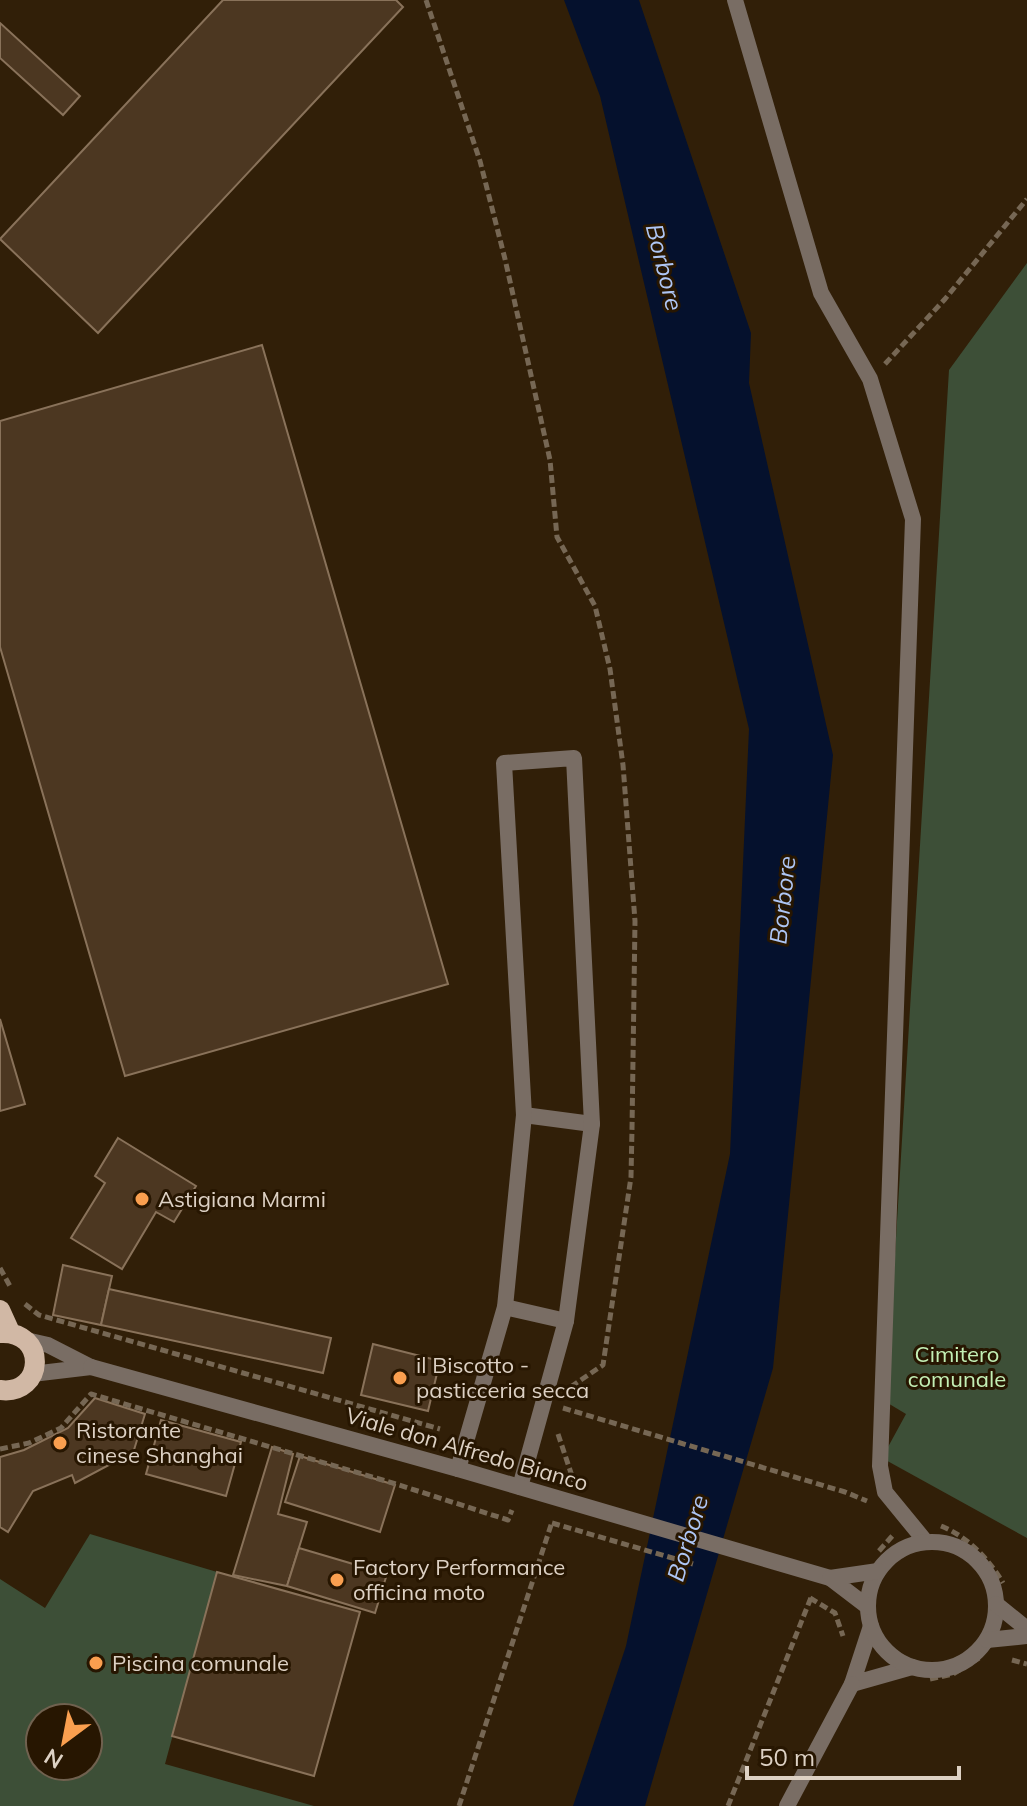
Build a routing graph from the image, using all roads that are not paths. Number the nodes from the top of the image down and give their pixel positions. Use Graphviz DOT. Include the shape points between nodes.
graph roads {
  1 [pos="735,0"];
  2 [pos="524,1115"];
  3 [pos="592,1124"];
  4 [pos="505,1307"];
  5 [pos="0,1310"];
  6 [pos="566,1321"];
  7 [pos="12,1335"];
  8 [pos="91,1367"];
  9 [pos="32,1374"];
  10 [pos="6,1390"];
  11 [pos="0,1407"];
  12 [pos="458,1469"];
  13 [pos="520,1487"];
  14 [pos="926,1542"];
  15 [pos="878,1571"];
  16 [pos="825,1577"];
  17 [pos="1003,1600"];
  18 [pos="868,1607"];
  19 [pos="871,1626"];
  20 [pos="1027,1629"];
  21 [pos="1027,1636"];
  22 [pos="987,1640"];
  23 [pos="914,1673"];
  24 [pos="852,1684"];
  25 [pos="787,1806"];
  1 -- 14 [label="street" via="821,293 870,379 913,519 880,1466 885,1492"];
  2 -- 3 [label="street"];
  2 -- 3 [label="street" via="504,763 574,758"];
  2 -- 4 [label="street"];
  3 -- 6 [label="street"];
  4 -- 6 [label="street"];
  4 -- 12 [label="street"];
  5 -- 7 [label="main road"];
  6 -- 13 [label="street"];
  7 -- 8 [label="street, Viale don Alfredo Bianco" via="48,1345"];
  7 -- 9 [label="main road" via="35,1356"];
  8 -- 9 [label="street, Viale don Alfredo Bianco"];
  8 -- 12 [label="street, Viale don Alfredo Bianco"];
  9 -- 10 [label="main road"];
  10 -- 11 [label="main road"];
  12 -- 13 [label="street, Viale don Alfredo Bianco"];
  13 -- 16 [label="street, Viale don Alfredo Bianco"];
  14 -- 15 [label="street" via="891,1556"];
  14 -- 17 [label="street" via="966,1551 982,1565"];
  15 -- 16 [label="street, Viale don Alfredo Bianco"];
  15 -- 18 [label="street"];
  16 -- 18 [label="street, Viale don Alfredo Bianco"];
  17 -- 20 [label="street"];
  17 -- 22 [label="street"];
  18 -- 19 [label="street"];
  19 -- 23 [label="street" via="880,1644"];
  19 -- 24 [label="street"];
  21 -- 22 [label="street"];
  22 -- 23 [label="street" via="953,1667"];
  23 -- 24 [label="street"];
  24 -- 25 [label="street"];
}
